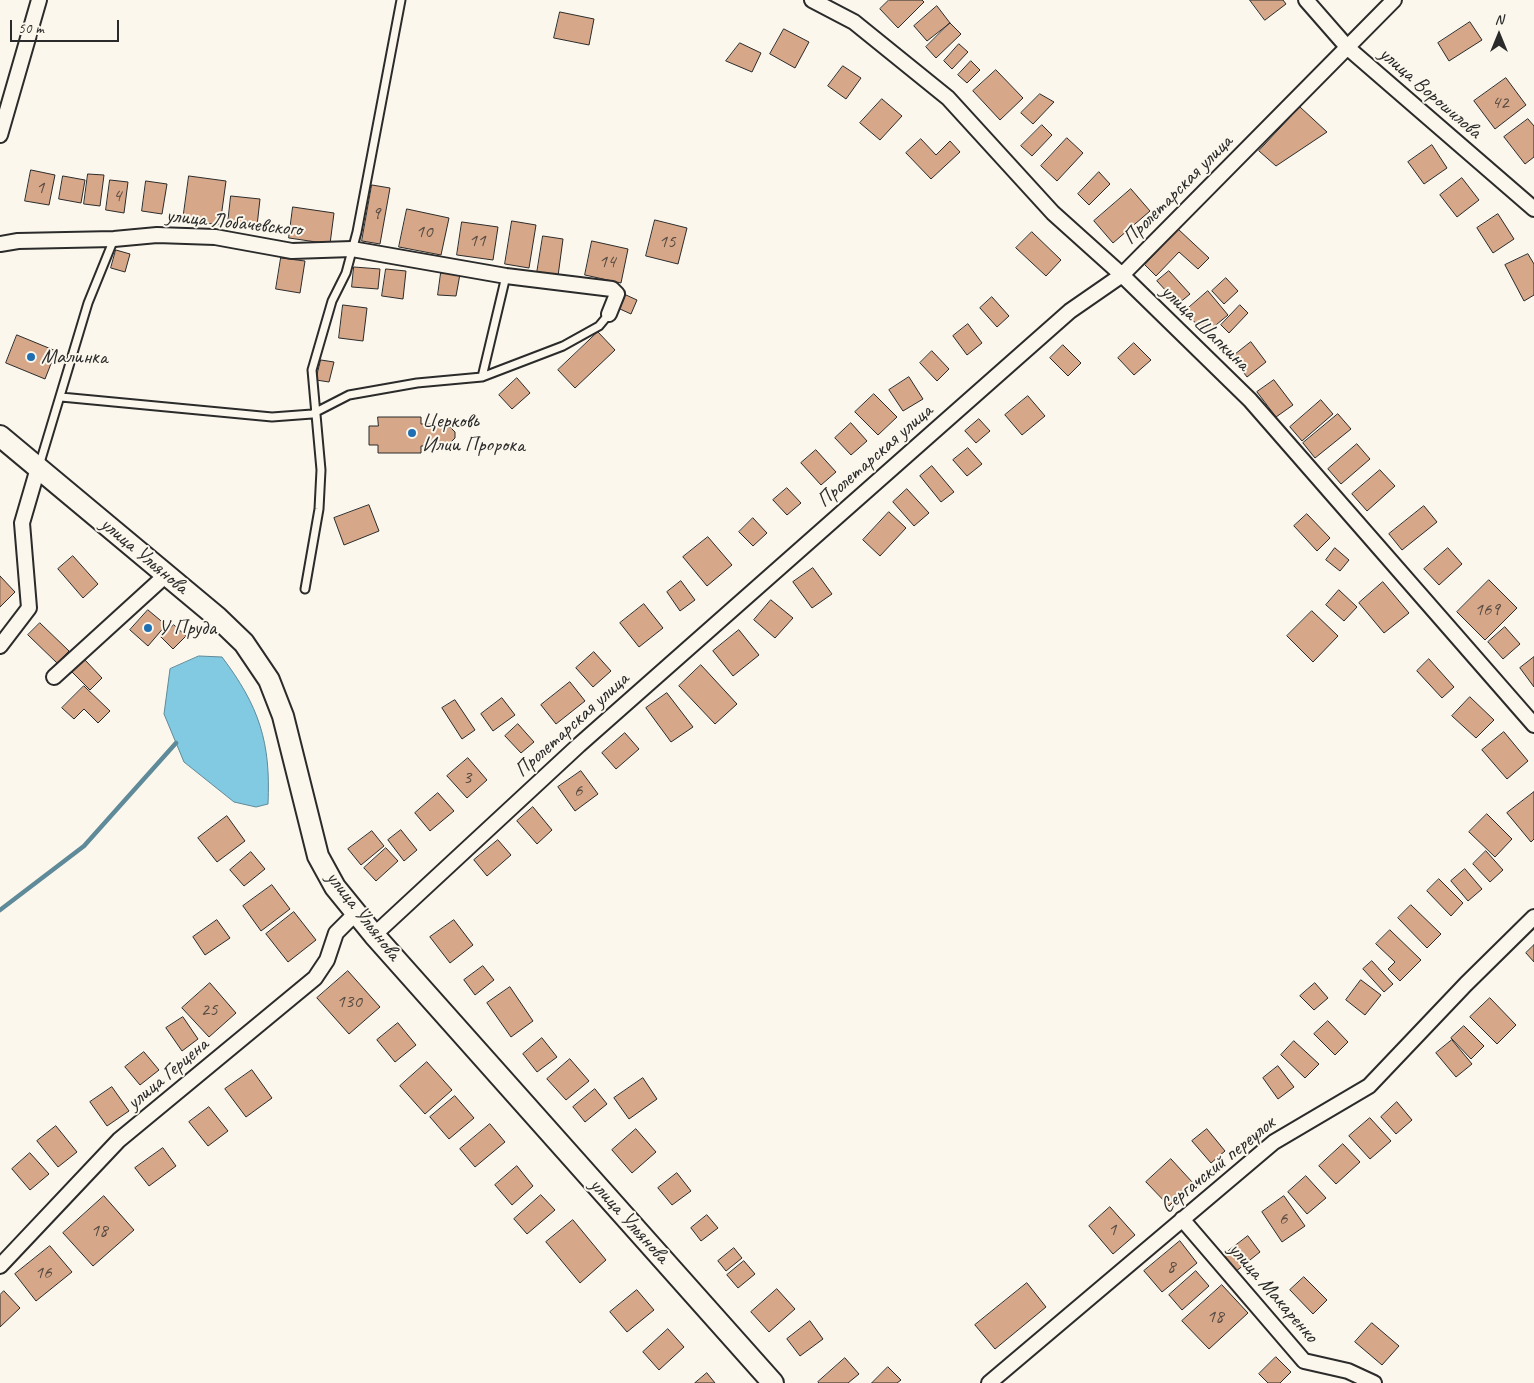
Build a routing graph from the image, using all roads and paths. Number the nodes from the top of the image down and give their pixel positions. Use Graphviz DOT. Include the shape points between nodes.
graph roads {
  1 [pos="39,0"];
  2 [pos="401,0"];
  3 [pos="812,0"];
  4 [pos="1306,0"];
  5 [pos="1394,0"];
  6 [pos="1348,48"];
  7 [pos="0,135"];
  8 [pos="1534,209"];
  9 [pos="114,239"];
  10 [pos="0,244"];
  11 [pos="352,248"];
  12 [pos="1122,275"];
  13 [pos="506,276"];
  14 [pos="610,314"];
  15 [pos="482,377"];
  16 [pos="61,397"];
  17 [pos="317,411"];
  18 [pos="0,436"];
  19 [pos="38,468"];
  20 [pos="166,575"];
  21 [pos="305,589"];
  22 [pos="0,646"];
  23 [pos="54,677"];
  24 [pos="1534,725"];
  25 [pos="356,913"];
  26 [pos="1534,917"];
  27 [pos="374,935"];
  28 [pos="1182,1219"];
  29 [pos="0,1266"];
  30 [pos="773,1383"];
  31 [pos="989,1383"];
  32 [pos="1374,1383"];
  1 -- 7 [label="street"];
  2 -- 11 [label="lane"];
  3 -- 12 [label="street, улица Шапкина" via="854,22 948,98 1053,213"];
  4 -- 6 [label="street, улица Ворошилова"];
  5 -- 6 [label="street, Пролетарская улица"];
  6 -- 8 [label="street, улица Ворошилова"];
  6 -- 12 [label="street, Пролетарская улица"];
  9 -- 10 [label="street, улица Лобачевского"];
  9 -- 11 [label="street, улица Лобачевского" via="157,235 216,237 292,252"];
  9 -- 16 [label="lane" via="88,303"];
  11 -- 13 [label="street, улица Лобачевского"];
  11 -- 17 [label="lane" via="312,370"];
  12 -- 24 [label="street, улица Шапкина" via="1250,400"];
  12 -- 27 [label="street, Пролетарская улица" via="1063,317 586,738"];
  13 -- 14 [label="street, улица Лобачевского" via="612,289 617,294"];
  13 -- 15 [label="lane"];
  14 -- 15 [label="lane" via="599,326 563,346"];
  15 -- 17 [label="lane" via="418,383 349,395"];
  16 -- 17 [label="lane" via="272,417"];
  16 -- 19 [label="lane"];
  17 -- 21 [label="lane" via="321,470 319,509"];
  18 -- 19 [label="main road, улица Ульянова"];
  19 -- 20 [label="main road, улица Ульянова"];
  19 -- 22 [label="street" via="22,523 28,608"];
  20 -- 23 [label="street"];
  20 -- 25 [label="main road, улица Ульянова" via="244,643 269,680 283,716 318,856 335,887"];
  25 -- 27 [label="main road, улица Ульянова"];
  25 -- 29 [label="street, улица Герцена" via="336,933 327,960 315,978 119,1140"];
  26 -- 28 [label="street, Сергачский переулок" via="1369,1086 1274,1142"];
  27 -- 30 [label="main road, улица Ульянова"];
  28 -- 31 [label="street, Сергачский переулок"];
  28 -- 32 [label="street, улица Макаренко" via="1304,1361 1348,1371"];
}
